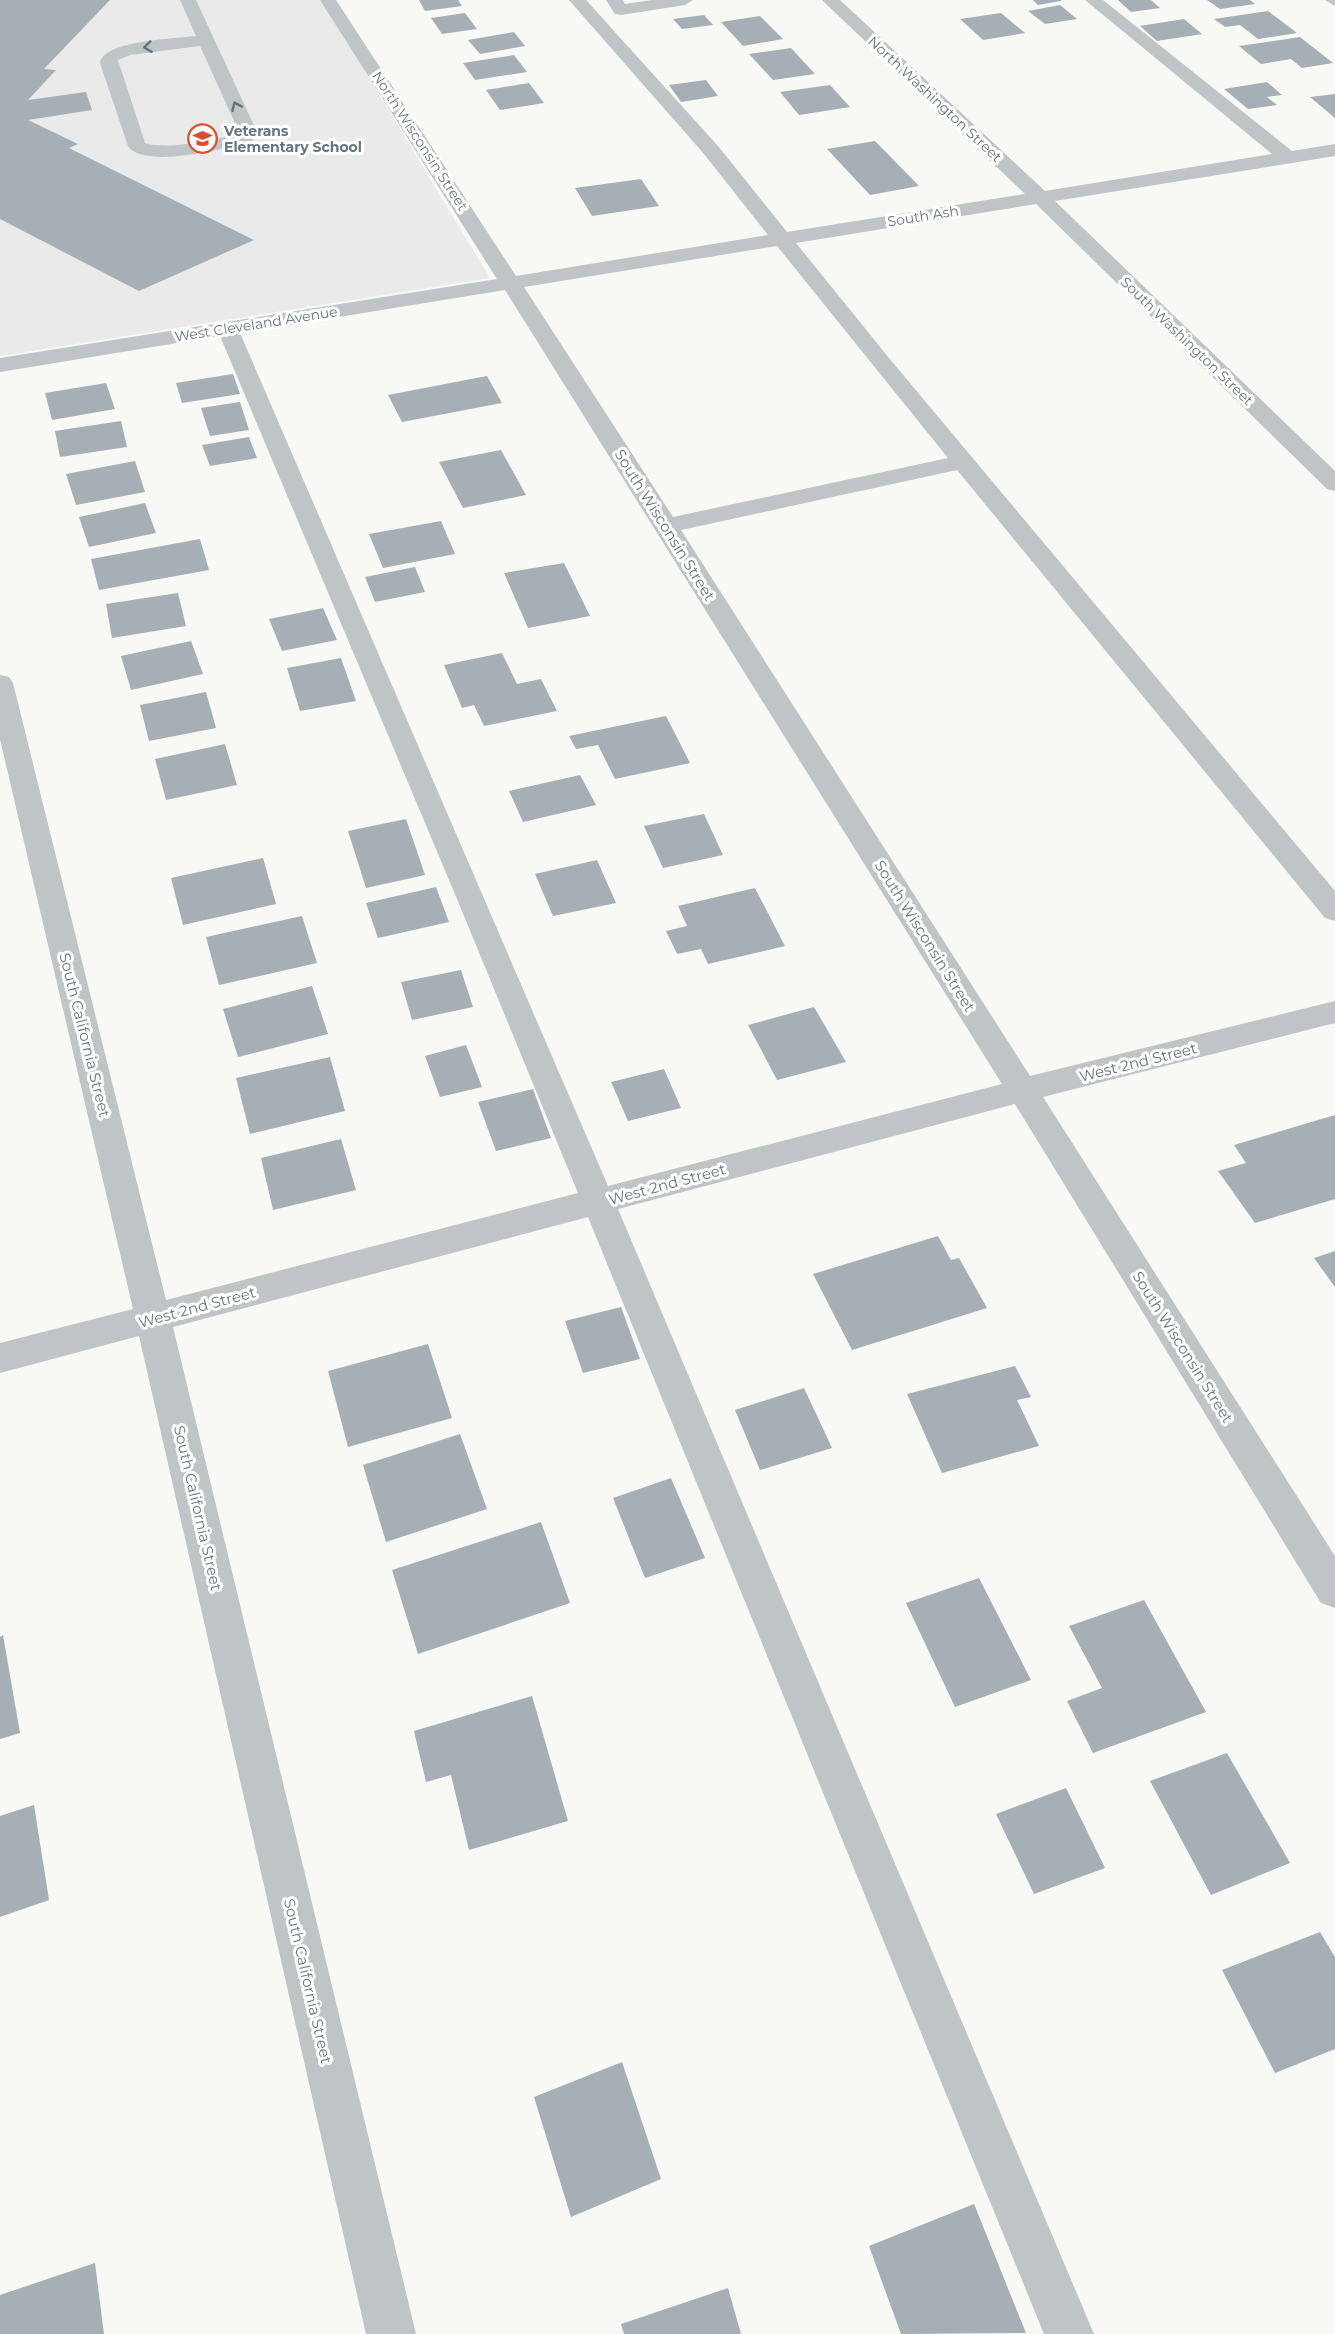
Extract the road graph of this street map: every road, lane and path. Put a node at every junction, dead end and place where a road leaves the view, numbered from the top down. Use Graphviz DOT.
graph roads {
  1 [pos="188,0"];
  2 [pos="328,0"];
  3 [pos="578,0"];
  4 [pos="614,0"];
  5 [pos="685,0"];
  6 [pos="830,0"];
  7 [pos="1093,0"];
  8 [pos="206,40"];
  9 [pos="1335,150"];
  10 [pos="1289,158"];
  11 [pos="1040,197"];
  12 [pos="780,239"];
  13 [pos="512,283"];
  14 [pos="228,328"];
  15 [pos="0,365"];
  16 [pos="963,462"];
  17 [pos="1335,484"];
  18 [pos="666,526"];
  19 [pos="0,683"];
  20 [pos="1335,911"];
  21 [pos="1335,1012"];
  22 [pos="1023,1090"];
  23 [pos="597,1202"];
  24 [pos="153,1319"];
  25 [pos="0,1358"];
  26 [pos="1335,1590"];
  27 [pos="391,2334"];
  28 [pos="1069,2334"];
  1 -- 8 [label="street"];
  2 -- 13 [label="street, North Wisconsin Street"];
  3 -- 12 [label="street"];
  4 -- 5 [label="street"];
  6 -- 11 [label="street, North Washington Street"];
  7 -- 10 [label="street"];
  8 -- 8 [label="street, one-way"];
  9 -- 10 [label="street, South Ash"];
  10 -- 11 [label="street, South Ash"];
  11 -- 12 [label="street, South Ash"];
  11 -- 17 [label="street, South Washington Street"];
  12 -- 13 [label="street, South Ash"];
  12 -- 16 [label="street"];
  13 -- 14 [label="street, West Cleveland Avenue"];
  13 -- 18 [label="street, South Wisconsin Street"];
  14 -- 15 [label="street, West Cleveland Avenue"];
  14 -- 23 [label="street"];
  16 -- 18 [label="street"];
  16 -- 20 [label="street"];
  18 -- 22 [label="street, South Wisconsin Street"];
  19 -- 24 [label="street, South California Street"];
  21 -- 22 [label="street, West 2nd Street"];
  22 -- 23 [label="street, West 2nd Street"];
  22 -- 26 [label="street, South Wisconsin Street"];
  23 -- 24 [label="street, West 2nd Street"];
  23 -- 28 [label="street"];
  24 -- 25 [label="street, West 2nd Street"];
  24 -- 27 [label="street, South California Street"];
}
